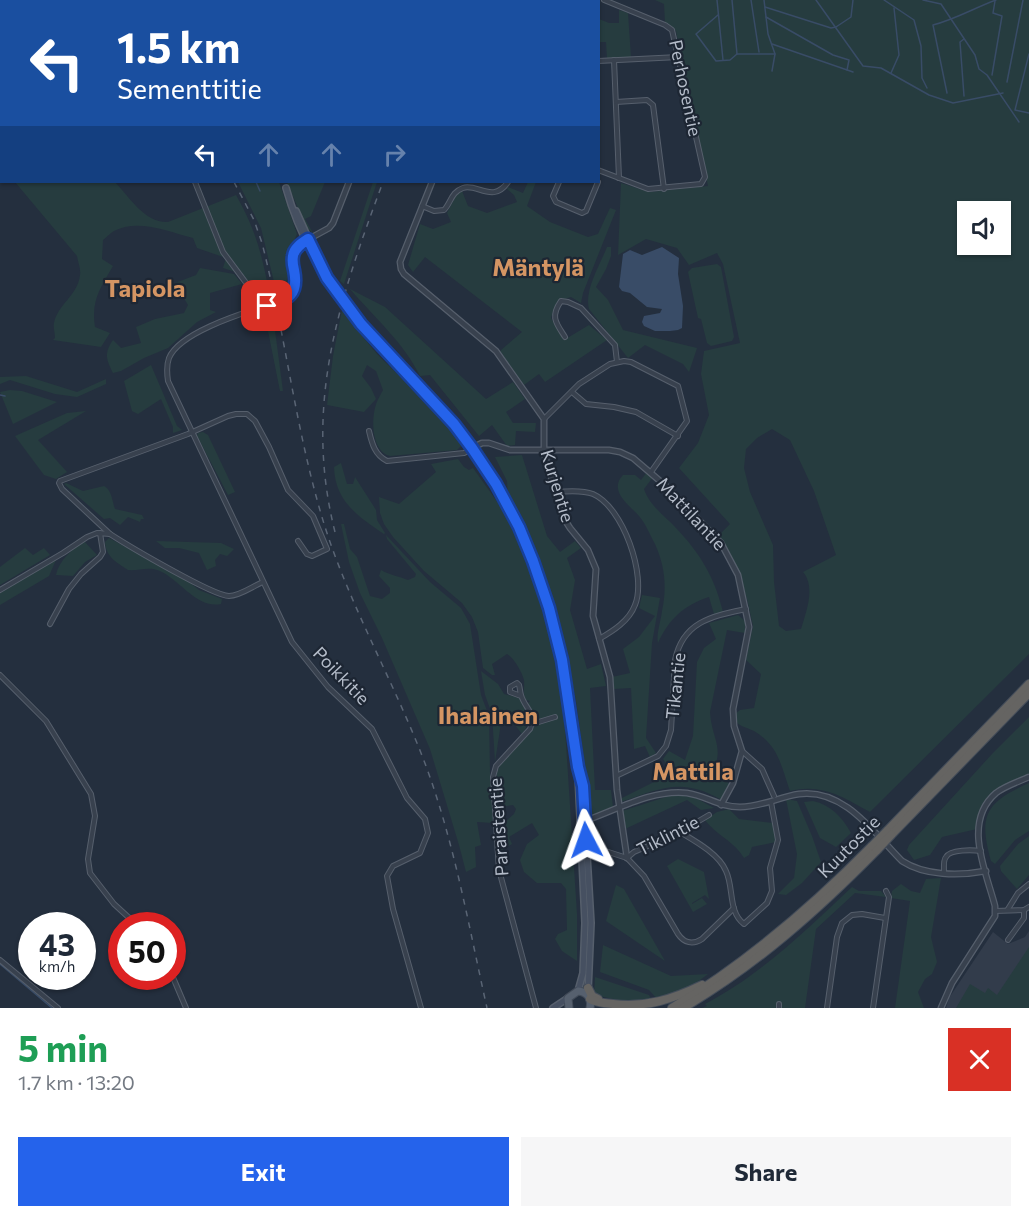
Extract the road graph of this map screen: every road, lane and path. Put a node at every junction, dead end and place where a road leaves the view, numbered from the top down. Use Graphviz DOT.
graph roads {
  1 [pos="604,0"];
  2 [pos="679,57"];
  3 [pos="614,60"];
  4 [pos="600,62"];
  5 [pos="616,102"];
  6 [pos="600,171"];
  7 [pos="619,178"];
  8 [pos="195,183"];
  9 [pos="349,183"];
  10 [pos="432,183"];
  11 [pos="507,183"];
  12 [pos="559,183"];
  13 [pos="597,183"];
  14 [pos="285,185"];
  15 [pos="664,189"];
  16 [pos="422,206"];
  17 [pos="307,240"];
  18 [pos="264,306"];
  19 [pos="565,338"];
  20 [pos="617,362"];
  21 [pos="572,392"];
  22 [pos="544,419"];
  23 [pos="369,431"];
  24 [pos="192,432"];
  25 [pos="678,436"];
  26 [pos="472,448"];
  27 [pos="543,450"];
  28 [pos="651,472"];
  29 [pos="556,492"];
  30 [pos="100,533"];
  31 [pos="110,534"];
  32 [pos="298,541"];
  33 [pos="263,582"];
  34 [pos="0,590"];
  35 [pos="746,609"];
  36 [pos="50,624"];
  37 [pos="598,639"];
  38 [pos="0,675"];
  39 [pos="1029,684"];
  40 [pos="1029,693"];
  41 [pos="521,696"];
  42 [pos="555,717"];
  43 [pos="532,724"];
  44 [pos="742,751"];
  45 [pos="616,776"];
  46 [pos="1029,777"];
  47 [pos="774,796"];
  48 [pos="771,802"];
  49 [pos="721,805"];
  50 [pos="620,809"];
  51 [pos="709,815"];
  52 [pos="582,822"];
  53 [pos="680,832"];
  54 [pos="889,833"];
  55 [pos="597,848"];
  56 [pos="981,851"];
  57 [pos="627,858"];
  58 [pos="986,872"];
  59 [pos="944,873"];
  60 [pos="1029,884"];
  61 [pos="886,891"];
  62 [pos="1029,907"];
  63 [pos="734,908"];
  64 [pos="1008,909"];
  65 [pos="995,910"];
  66 [pos="1024,910"];
  67 [pos="123,912"];
  68 [pos="885,918"];
  69 [pos="787,931"];
  70 [pos="1008,940"];
  71 [pos="0,960"];
  72 [pos="178,990"];
  73 [pos="578,991"];
  74 [pos="568,998"];
  75 [pos="589,998"];
  76 [pos="58,1008"];
  77 [pos="186,1008"];
  78 [pos="421,1008"];
  79 [pos="536,1008"];
  80 [pos="553,1008"];
  81 [pos="569,1008"];
  82 [pos="672,1008"];
  83 [pos="682,1008"];
  84 [pos="689,1008"];
  85 [pos="827,1008"];
  86 [pos="873,1008"];
  87 [pos="940,1008"];
  1 -- 2 [label="street, Perhosentie"];
  2 -- 3 [label="street"];
  2 -- 15 [label="street, Perhosentie"];
  3 -- 4 [label="street"];
  3 -- 5 [label="street"];
  5 -- 7 [label="street"];
  5 -- 15 [label="street"];
  6 -- 7 [label="street"];
  7 -- 15 [label="street"];
  8 -- 18 [label="street"];
  9 -- 17 [label="street"];
  10 -- 16 [label="street"];
  11 -- 16 [label="street"];
  12 -- 13 [label="street"];
  14 -- 17 [label="main road"];
  16 -- 22 [label="street"];
  17 -- 18 [label="street"];
  17 -- 26 [label="main road"];
  18 -- 24 [label="street, Poikkitie"];
  19 -- 20 [label="street"];
  20 -- 21 [label="street"];
  20 -- 25 [label="street"];
  21 -- 22 [label="street"];
  21 -- 25 [label="street"];
  22 -- 27 [label="street, Kurjentie"];
  23 -- 26 [label="street"];
  24 -- 31 [label="street"];
  24 -- 32 [label="street"];
  24 -- 33 [label="street, Poikkitie"];
  25 -- 28 [label="street"];
  26 -- 27 [label="street, Mattilantie"];
  26 -- 52 [label="main road"];
  27 -- 28 [label="street, Mattilantie"];
  27 -- 29 [label="street, Kurjentie"];
  28 -- 35 [label="street, Mattilantie"];
  29 -- 37 [label="street, Kurjentie"];
  29 -- 37 [label="street"];
  30 -- 31 [label="street"];
  30 -- 34 [label="street"];
  30 -- 36 [label="street"];
  31 -- 33 [label="street"];
  33 -- 78 [label="street, Poikkitie"];
  35 -- 44 [label="street, Mattilantie"];
  35 -- 45 [label="street, Tikantie"];
  37 -- 45 [label="street, Kurjentie"];
  38 -- 67 [label="street"];
  39 -- 54 [label="highway, Kuutostie"];
  40 -- 54 [label="highway, Kuutostie"];
  41 -- 43 [label="street"];
  42 -- 43 [label="street"];
  43 -- 79 [label="street, Paraistentie"];
  44 -- 47 [label="street"];
  44 -- 49 [label="street"];
  45 -- 50 [label="street, Kurjentie"];
  46 -- 56 [label="street"];
  48 -- 49 [label="street"];
  48 -- 59 [label="street"];
  48 -- 63 [label="street"];
  49 -- 50 [label="street"];
  50 -- 52 [label="street"];
  50 -- 57 [label="street, Kurjentie"];
  51 -- 53 [label="street, Tiklintie"];
  52 -- 73 [label="main road"];
  52 -- 75 [label="main road"];
  53 -- 57 [label="street, Tiklintie"];
  53 -- 63 [label="street"];
  54 -- 69 [label="highway, Kuutostie, bridge"];
  55 -- 57 [label="street"];
  56 -- 58 [label="street"];
  56 -- 59 [label="street"];
  57 -- 63 [label="street"];
  58 -- 59 [label="street"];
  58 -- 65 [label="street"];
  60 -- 64 [label="street"];
  61 -- 68 [label="street"];
  62 -- 66 [label="street"];
  64 -- 65 [label="street"];
  64 -- 66 [label="street"];
  65 -- 87 [label="street"];
  66 -- 70 [label="street"];
  68 -- 85 [label="street"];
  68 -- 86 [label="street"];
  69 -- 75 [label="highway"];
  69 -- 82 [label="highway, Kuutostie"];
  69 -- 83 [label="highway, Kuutostie"];
  69 -- 84 [label="highway"];
  71 -- 76 [label="street"];
  72 -- 77 [label="street"];
  73 -- 74 [label="main road"];
  73 -- 75 [label="main road"];
  74 -- 80 [label="main road"];
  74 -- 81 [label="main road"];
}
